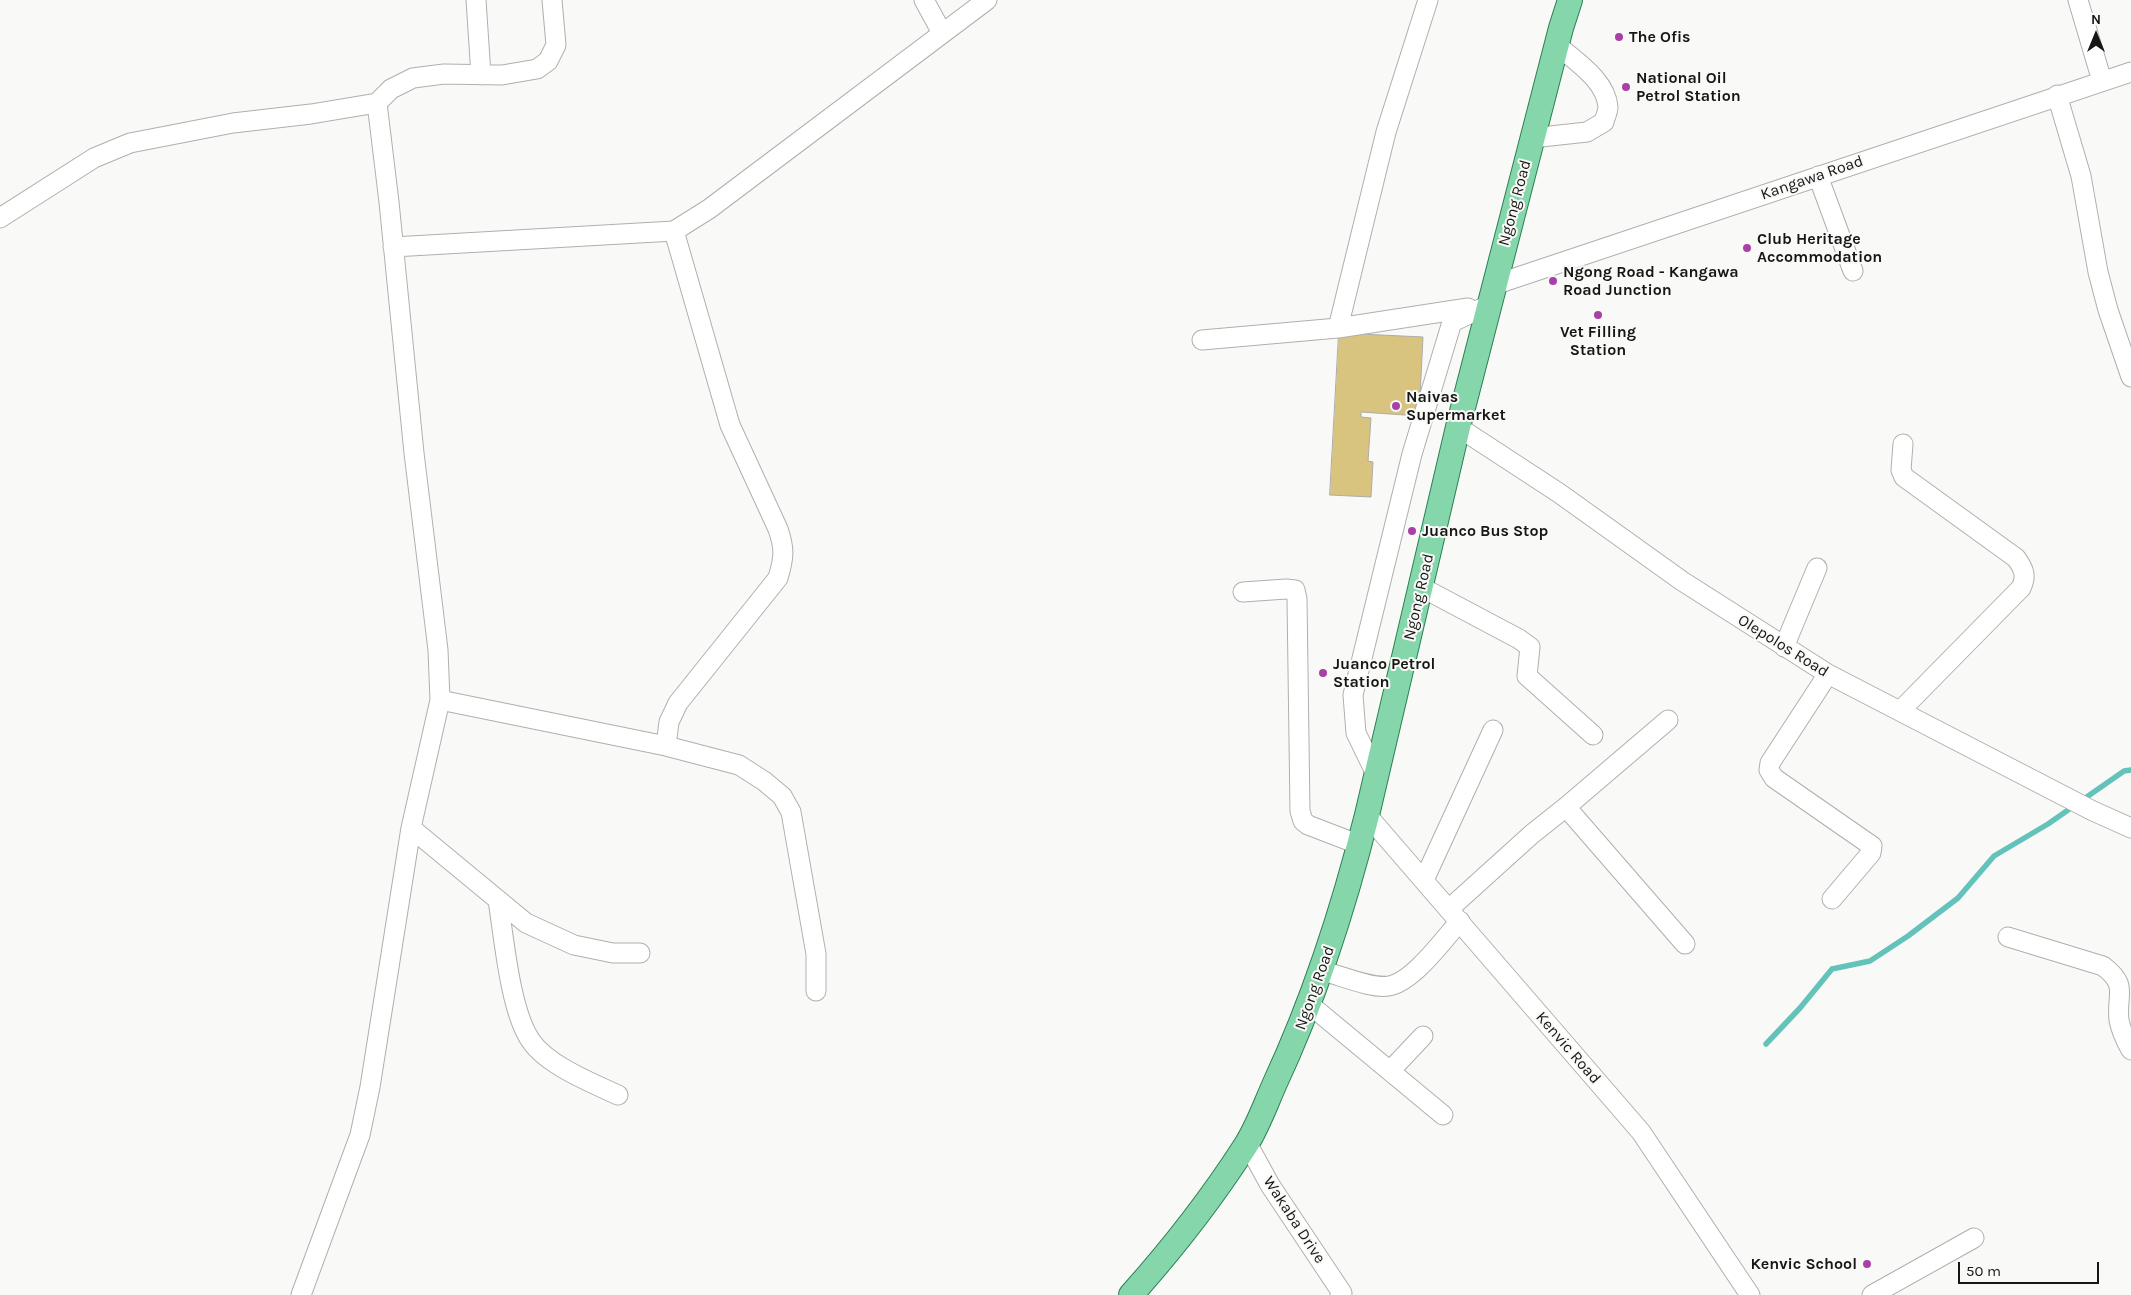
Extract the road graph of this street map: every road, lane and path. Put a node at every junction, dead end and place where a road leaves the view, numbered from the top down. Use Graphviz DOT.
graph roads {
  1 [pos="476,0"];
  2 [pos="552,0"];
  3 [pos="924,0"];
  4 [pos="987,0"];
  5 [pos="1428,0"];
  6 [pos="1570,0"];
  7 [pos="2078,0"];
  8 [pos="942,33"];
  9 [pos="1557,45"];
  10 [pos="2131,72"];
  11 [pos="481,75"];
  12 [pos="2102,81"];
  13 [pos="2057,96"];
  14 [pos="377,103"];
  15 [pos="1532,138"];
  16 [pos="1818,176"];
  17 [pos="0,218"];
  18 [pos="674,231"];
  19 [pos="393,247"];
  20 [pos="1853,271"];
  21 [pos="1492,295"];
  22 [pos="1338,328"];
  23 [pos="1202,340"];
  24 [pos="2131,377"];
  25 [pos="1458,427"];
  26 [pos="1903,444"];
  27 [pos="1817,568"];
  28 [pos="1421,587"];
  29 [pos="1243,592"];
  30 [pos="1784,647"];
  31 [pos="1828,674"];
  32 [pos="440,700"];
  33 [pos="1900,712"];
  34 [pos="1668,720"];
  35 [pos="1493,730"];
  36 [pos="1593,735"];
  37 [pos="666,746"];
  38 [pos="1377,776"];
  39 [pos="1566,807"];
  40 [pos="1368,815"];
  41 [pos="411,828"];
  42 [pos="2131,828"];
  43 [pos="1360,846"];
  44 [pos="1424,880"];
  45 [pos="1832,898"];
  46 [pos="498,900"];
  47 [pos="1454,915"];
  48 [pos="2008,937"];
  49 [pos="1685,944"];
  50 [pos="640,953"];
  51 [pos="1322,971"];
  52 [pos="816,991"];
  53 [pos="1309,1004"];
  54 [pos="1423,1036"];
  55 [pos="2131,1050"];
  56 [pos="1390,1071"];
  57 [pos="618,1095"];
  58 [pos="1443,1115"];
  59 [pos="1247,1143"];
  60 [pos="1974,1238"];
  61 [pos="1342,1294"];
  62 [pos="301,1295"];
  63 [pos="1131,1295"];
  64 [pos="1750,1295"];
  65 [pos="1872,1295"];
  1 -- 11 [label="street"];
  2 -- 11 [label="street"];
  3 -- 8 [label="street"];
  4 -- 8 [label="street"];
  5 -- 22 [label="street"];
  6 -- 9 [label="main road, Ngong Road"];
  7 -- 12 [label="street"];
  8 -- 18 [label="street"];
  9 -- 15 [label="main road, Ngong Road"];
  9 -- 15 [label="street"];
  10 -- 12 [label="street, Kangawa Road"];
  11 -- 14 [label="street"];
  12 -- 13 [label="street, Kangawa Road"];
  13 -- 16 [label="street, Kangawa Road"];
  13 -- 24 [label="street"];
  14 -- 17 [label="street"];
  14 -- 19 [label="street"];
  15 -- 21 [label="main road, Ngong Road"];
  16 -- 20 [label="street"];
  16 -- 21 [label="street, Kangawa Road"];
  18 -- 19 [label="street"];
  18 -- 37 [label="street"];
  19 -- 32 [label="street"];
  21 -- 22 [label="street"];
  21 -- 25 [label="main road, Ngong Road"];
  21 -- 38 [label="street"];
  22 -- 23 [label="street"];
  25 -- 28 [label="main road, Ngong Road"];
  25 -- 30 [label="street, Olepolos Road"];
  26 -- 33 [label="street"];
  27 -- 30 [label="street"];
  28 -- 36 [label="street"];
  28 -- 38 [label="main road, Ngong Road"];
  29 -- 43 [label="street"];
  30 -- 31 [label="street, Olepolos Road"];
  31 -- 33 [label="street, Olepolos Road"];
  31 -- 45 [label="street"];
  32 -- 37 [label="street"];
  32 -- 41 [label="street"];
  33 -- 42 [label="street, Olepolos Road"];
  34 -- 39 [label="street"];
  35 -- 44 [label="street"];
  37 -- 52 [label="street"];
  38 -- 40 [label="main road, Ngong Road"];
  39 -- 47 [label="street"];
  39 -- 49 [label="street"];
  40 -- 43 [label="main road, Ngong Road"];
  40 -- 44 [label="street, Kenvic Road"];
  41 -- 46 [label="street"];
  41 -- 62 [label="street"];
  43 -- 51 [label="main road, Ngong Road"];
  44 -- 47 [label="street, Kenvic Road"];
  46 -- 50 [label="street"];
  46 -- 57 [label="street"];
  47 -- 51 [label="street"];
  47 -- 64 [label="street, Kenvic Road"];
  48 -- 55 [label="street"];
  51 -- 53 [label="main road, Ngong Road"];
  53 -- 56 [label="street"];
  53 -- 59 [label="main road, Ngong Road"];
  54 -- 56 [label="street"];
  56 -- 58 [label="street"];
  59 -- 61 [label="street, Wakaba Drive"];
  59 -- 63 [label="main road, Ngong Road"];
  60 -- 65 [label="street"];
}
